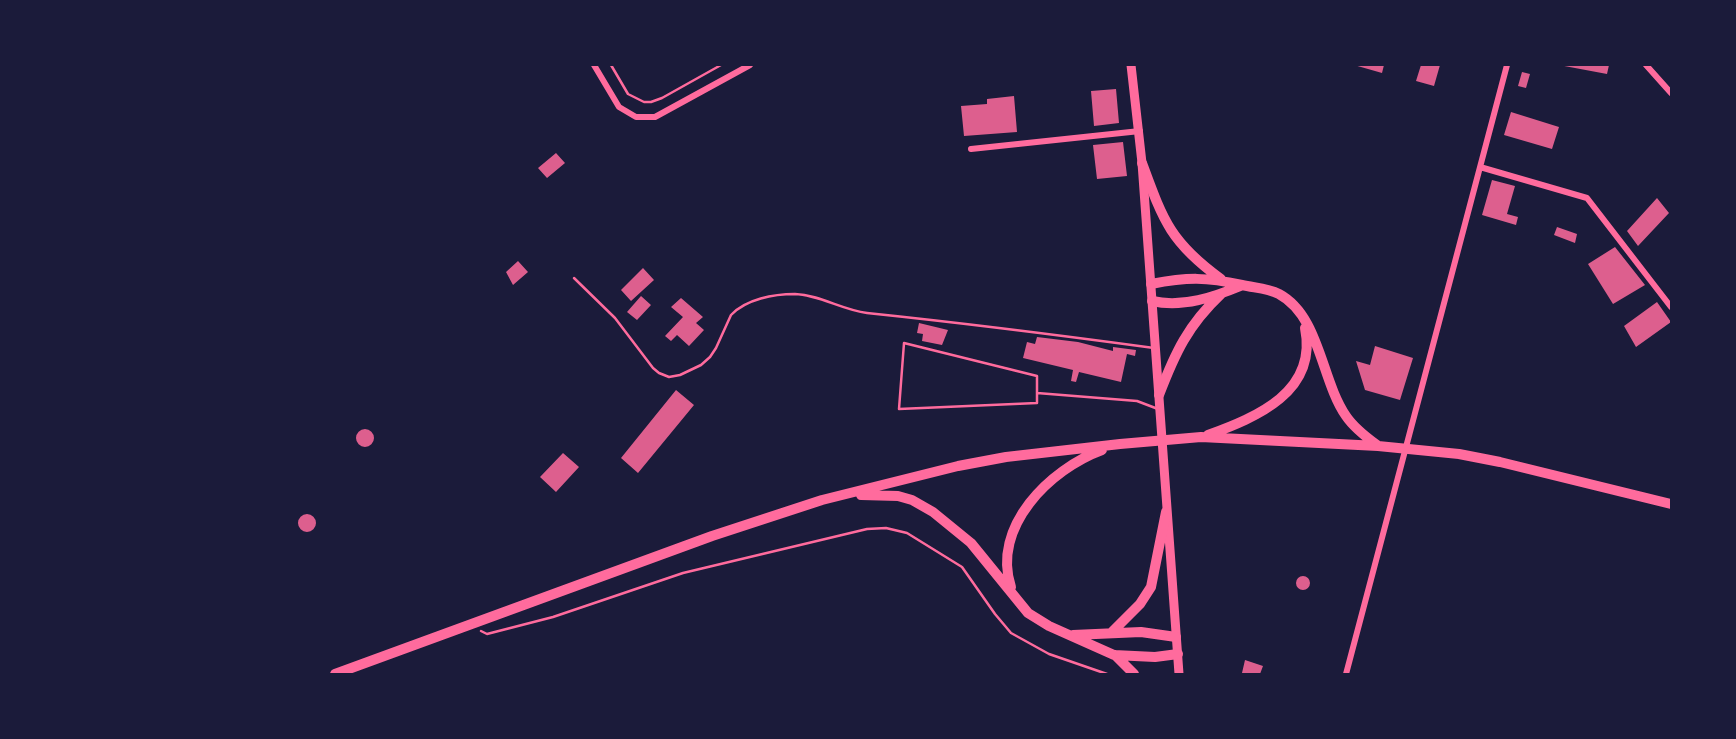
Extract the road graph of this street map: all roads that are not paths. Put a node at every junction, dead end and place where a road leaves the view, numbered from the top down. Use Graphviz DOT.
graph roads {
  1 [pos="594,65"];
  2 [pos="750,65"];
  3 [pos="1130,65"];
  4 [pos="1507,65"];
  5 [pos="1646,65"];
  6 [pos="1671,93"];
  7 [pos="1140,131"];
  8 [pos="971,149"];
  9 [pos="1142,163"];
  10 [pos="1480,167"];
  11 [pos="575,278"];
  12 [pos="1221,279"];
  13 [pos="1151,284"];
  14 [pos="1244,285"];
  15 [pos="1221,294"];
  16 [pos="1152,301"];
  17 [pos="1671,307"];
  18 [pos="1303,319"];
  19 [pos="1156,349"];
  20 [pos="1037,393"];
  21 [pos="1159,395"];
  22 [pos="1160,409"];
  23 [pos="1201,437"];
  24 [pos="1120,444"];
  25 [pos="1378,446"];
  26 [pos="822,500"];
  27 [pos="1671,504"];
  28 [pos="1167,512"];
  29 [pos="1015,598"];
  30 [pos="1111,634"];
  31 [pos="1069,635"];
  32 [pos="1176,636"];
  33 [pos="1178,654"];
  34 [pos="1114,655"];
  35 [pos="335,674"];
  36 [pos="1134,674"];
  37 [pos="1179,674"];
  38 [pos="1346,674"];
  1 -- 2 [label="street"];
  3 -- 7 [label="main road"];
  4 -- 10 [label="street"];
  5 -- 6 [label="street"];
  7 -- 8 [label="street"];
  7 -- 9 [label="main road"];
  9 -- 12 [label="main road"];
  9 -- 13 [label="main road"];
  10 -- 17 [label="street"];
  10 -- 38 [label="street"];
  11 -- 19 [label="lane"];
  12 -- 13 [label="main road"];
  12 -- 14 [label="main road"];
  13 -- 16 [label="main road"];
  14 -- 15 [label="main road"];
  14 -- 18 [label="main road"];
  15 -- 16 [label="main road"];
  15 -- 21 [label="main road"];
  16 -- 19 [label="main road"];
  18 -- 23 [label="main road"];
  18 -- 25 [label="main road"];
  19 -- 21 [label="main road"];
  20 -- 20 [label="lane"];
  20 -- 22 [label="lane"];
  21 -- 22 [label="main road"];
  22 -- 28 [label="main road"];
  23 -- 24 [label="main road"];
  23 -- 25 [label="main road"];
  24 -- 26 [label="main road"];
  24 -- 29 [label="main road"];
  25 -- 27 [label="main road"];
  26 -- 29 [label="main road"];
  26 -- 35 [label="main road"];
  28 -- 30 [label="main road"];
  28 -- 32 [label="main road"];
  29 -- 31 [label="main road"];
  30 -- 31 [label="main road"];
  30 -- 32 [label="main road"];
  31 -- 34 [label="main road"];
  32 -- 33 [label="main road"];
  33 -- 34 [label="main road"];
  33 -- 37 [label="main road"];
  34 -- 36 [label="main road"];
}
